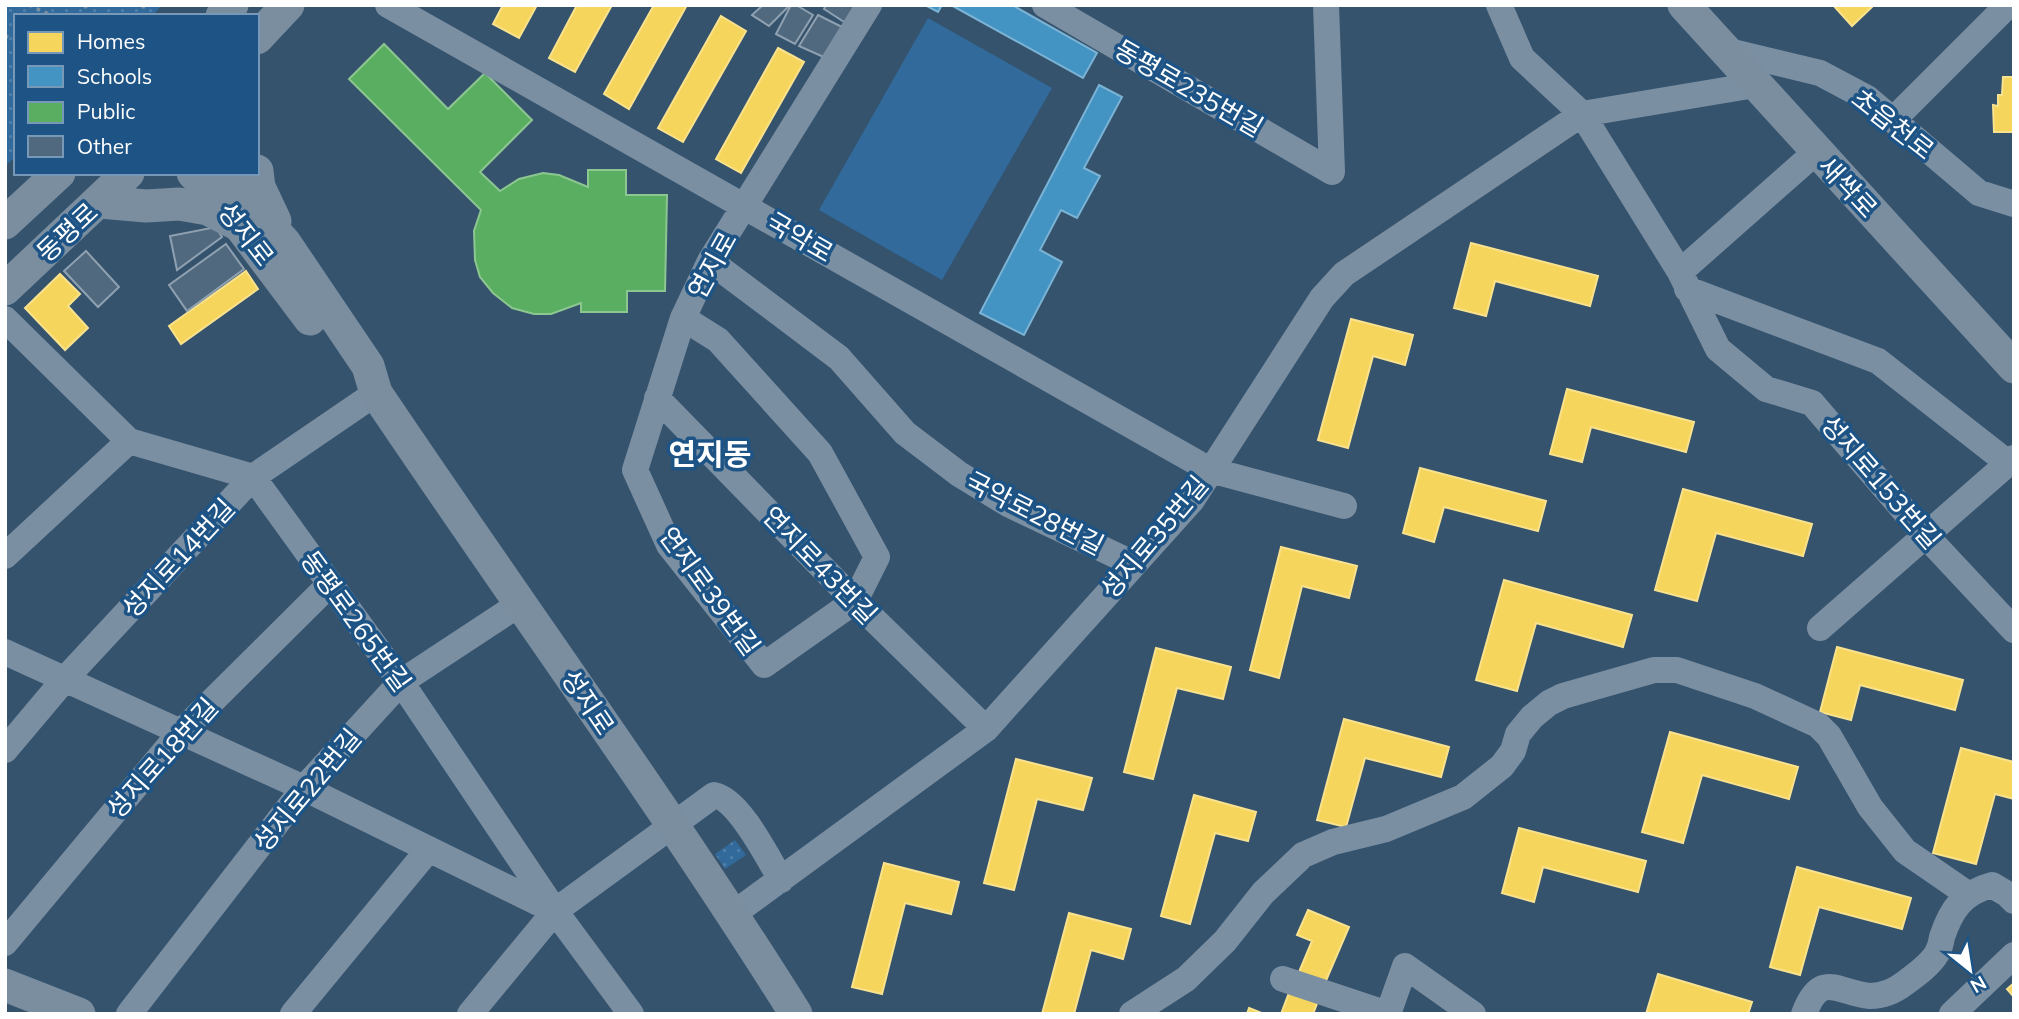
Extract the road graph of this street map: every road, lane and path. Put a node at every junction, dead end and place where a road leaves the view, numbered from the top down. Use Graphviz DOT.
graph roads {
  1 [pos="29,5"];
  2 [pos="288,5"];
  3 [pos="388,5"];
  4 [pos="869,5"];
  5 [pos="1045,5"];
  6 [pos="1326,5"];
  7 [pos="1499,5"];
  8 [pos="1684,5"];
  9 [pos="2008,5"];
  10 [pos="49,14"];
  11 [pos="259,39"];
  12 [pos="1724,50"];
  13 [pos="1755,85"];
  14 [pos="1582,114"];
  15 [pos="1893,120"];
  16 [pos="1816,152"];
  17 [pos="57,175"];
  18 [pos="126,175"];
  19 [pos="196,175"];
  20 [pos="223,175"];
  21 [pos="258,175"];
  22 [pos="100,202"];
  23 [pos="2014,204"];
  24 [pos="746,206"];
  25 [pos="5,223"];
  26 [pos="240,226"];
  27 [pos="285,243"];
  28 [pos="710,261"];
  29 [pos="1684,280"];
  30 [pos="5,289"];
  31 [pos="684,318"];
  32 [pos="5,319"];
  33 [pos="2014,367"];
  34 [pos="376,393"];
  35 [pos="657,398"];
  36 [pos="130,441"];
  37 [pos="2011,460"];
  38 [pos="635,470"];
  39 [pos="1210,470"];
  40 [pos="253,477"];
  41 [pos="1344,506"];
  42 [pos="1926,536"];
  43 [pos="5,556"];
  44 [pos="1134,564"];
  45 [pos="330,584"];
  46 [pos="855,601"];
  47 [pos="521,603"];
  48 [pos="1820,628"];
  49 [pos="2014,630"];
  50 [pos="5,652"];
  51 [pos="64,680"];
  52 [pos="401,682"];
  53 [pos="986,729"];
  54 [pos="180,733"];
  55 [pos="5,750"];
  56 [pos="304,788"];
  57 [pos="672,826"];
  58 [pos="429,849"];
  59 [pos="781,880"];
  60 [pos="1969,895"];
  61 [pos="2014,901"];
  62 [pos="555,911"];
  63 [pos="733,914"];
  64 [pos="5,943"];
  65 [pos="2014,955"];
  66 [pos="1283,979"];
  67 [pos="5,985"];
  68 [pos="79,1014"];
  69 [pos="129,1014"];
  70 [pos="293,1014"];
  71 [pos="470,1014"];
  72 [pos="631,1014"];
  73 [pos="796,1014"];
  74 [pos="1132,1014"];
  75 [pos="1388,1014"];
  76 [pos="1473,1014"];
  77 [pos="1804,1014"];
  78 [pos="1952,1014"];
  1 -- 10 [label="path"];
  2 -- 11 [label="main road"];
  3 -- 24 [label="street, 국악로"];
  4 -- 24 [label="street, 연지로"];
  5 -- 6 [label="street, 동평로235번길"];
  7 -- 14 [label="street, 성지로153번길"];
  8 -- 12 [label="main road, 새싹로"];
  9 -- 15 [label="street"];
  12 -- 13 [label="main road, 새싹로"];
  12 -- 15 [label="street, 초읍천로"];
  13 -- 14 [label="street"];
  13 -- 16 [label="main road, 새싹로"];
  14 -- 29 [label="street, 성지로153번길"];
  14 -- 39 [label="street, 성지로35번길"];
  15 -- 23 [label="street, 초읍천로"];
  16 -- 29 [label="street"];
  16 -- 33 [label="main road, 새싹로"];
  17 -- 25 [label="main road, 동평로"];
  18 -- 22 [label="main road, 동평로"];
  19 -- 26 [label="main road, 성지로"];
  20 -- 27 [label="main road, 성지로"];
  21 -- 27 [label="main road, 성지로"];
  22 -- 26 [label="main road"];
  22 -- 30 [label="main road, 동평로"];
  24 -- 28 [label="street, 연지로"];
  24 -- 39 [label="street, 국악로"];
  26 -- 34 [label="main road, 성지로"];
  27 -- 34 [label="main road, 성지로"];
  28 -- 31 [label="street, 연지로"];
  28 -- 44 [label="street, 국악로28번길"];
  29 -- 37 [label="street"];
  29 -- 42 [label="street, 성지로153번길"];
  31 -- 35 [label="street, 연지로"];
  31 -- 46 [label="street, 연지로39번길"];
  32 -- 36 [label="street"];
  34 -- 40 [label="street, 성지로14번길"];
  34 -- 47 [label="main road, 성지로"];
  35 -- 38 [label="street, 연지로"];
  35 -- 46 [label="street, 연지로43번길"];
  36 -- 40 [label="street"];
  36 -- 43 [label="street"];
  37 -- 42 [label="street"];
  38 -- 46 [label="street, 연지로39번길"];
  39 -- 41 [label="street, 국악로"];
  39 -- 44 [label="street, 성지로35번길"];
  40 -- 45 [label="street, 동평로265번길"];
  40 -- 51 [label="street, 성지로14번길"];
  42 -- 48 [label="street"];
  42 -- 49 [label="street, 성지로153번길"];
  44 -- 53 [label="street, 성지로35번길"];
  45 -- 52 [label="street, 동평로265번길"];
  45 -- 54 [label="street, 성지로18번길"];
  46 -- 53 [label="street, 연지로43번길"];
  47 -- 52 [label="street, 성지로22번길"];
  47 -- 57 [label="main road, 성지로"];
  50 -- 51 [label="street"];
  51 -- 54 [label="street"];
  51 -- 55 [label="street, 성지로14번길"];
  52 -- 56 [label="street, 성지로22번길"];
  52 -- 62 [label="street, 동평로265번길"];
  53 -- 59 [label="street, 성지로35번길"];
  54 -- 56 [label="street"];
  54 -- 64 [label="street, 성지로18번길"];
  56 -- 58 [label="street"];
  56 -- 69 [label="street, 성지로22번길"];
  57 -- 59 [label="street"];
  57 -- 62 [label="street"];
  57 -- 63 [label="main road, 성지로"];
  58 -- 62 [label="street"];
  58 -- 70 [label="street"];
  59 -- 63 [label="street, 성지로35번길"];
  60 -- 61 [label="street"];
  60 -- 74 [label="street"];
  60 -- 77 [label="street"];
  62 -- 71 [label="street"];
  62 -- 72 [label="street, 동평로265번길"];
  63 -- 73 [label="main road, 성지로"];
  65 -- 78 [label="street"];
  66 -- 75 [label="street"];
  67 -- 68 [label="main road"];
  75 -- 76 [label="street"];
}
